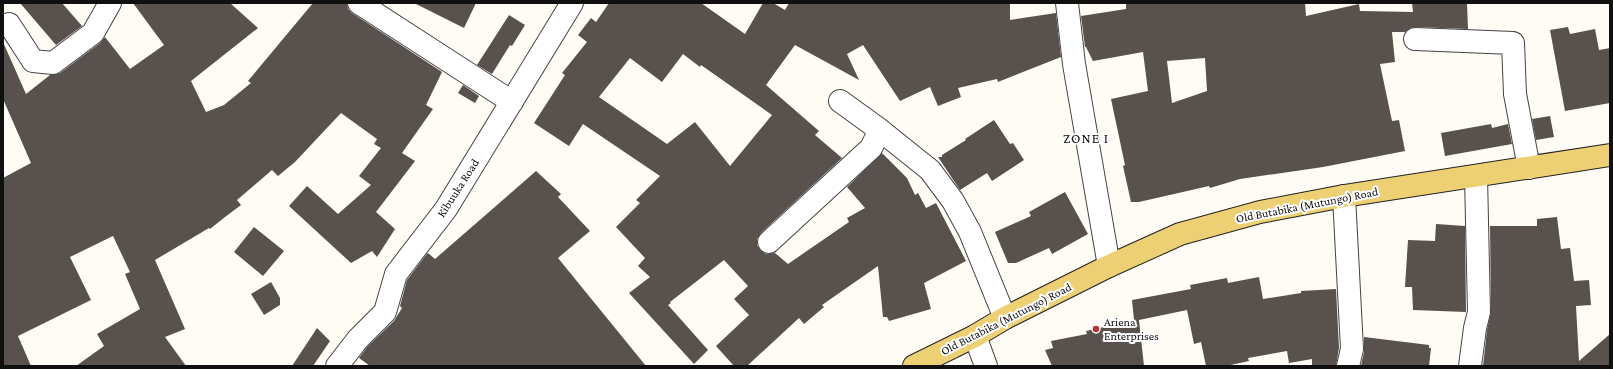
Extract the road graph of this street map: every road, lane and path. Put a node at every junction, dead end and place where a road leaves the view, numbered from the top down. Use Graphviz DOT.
graph roads {
  1 [pos="110,3"];
  2 [pos="359,3"];
  3 [pos="572,3"];
  4 [pos="1067,3"];
  5 [pos="9,24"];
  6 [pos="1415,39"];
  7 [pos="840,101"];
  8 [pos="512,102"];
  9 [pos="880,130"];
  10 [pos="1610,155"];
  11 [pos="1529,168"];
  12 [pos="1476,176"];
  13 [pos="1344,196"];
  14 [pos="769,242"];
  15 [pos="1109,266"];
  16 [pos="1005,318"];
  17 [pos="975,336"];
  18 [pos="337,366"];
  19 [pos="914,366"];
  20 [pos="986,366"];
  21 [pos="1348,366"];
  22 [pos="1470,366"];
  1 -- 5 [label="street"];
  2 -- 8 [label="street"];
  3 -- 8 [label="street, Kibuuka Road"];
  4 -- 15 [label="street"];
  6 -- 11 [label="street"];
  7 -- 9 [label="street"];
  8 -- 18 [label="street, Kibuuka Road"];
  9 -- 14 [label="street"];
  9 -- 16 [label="street"];
  10 -- 11 [label="main road, Old Butabika (Mutungo) Road"];
  11 -- 12 [label="main road, Old Butabika (Mutungo) Road"];
  12 -- 13 [label="main road, Old Butabika (Mutungo) Road"];
  12 -- 22 [label="street"];
  13 -- 15 [label="main road, Old Butabika (Mutungo) Road"];
  13 -- 21 [label="street"];
  15 -- 16 [label="main road, Old Butabika (Mutungo) Road"];
  16 -- 17 [label="main road, Old Butabika (Mutungo) Road"];
  17 -- 19 [label="main road, Old Butabika (Mutungo) Road"];
  17 -- 20 [label="street"];
}
